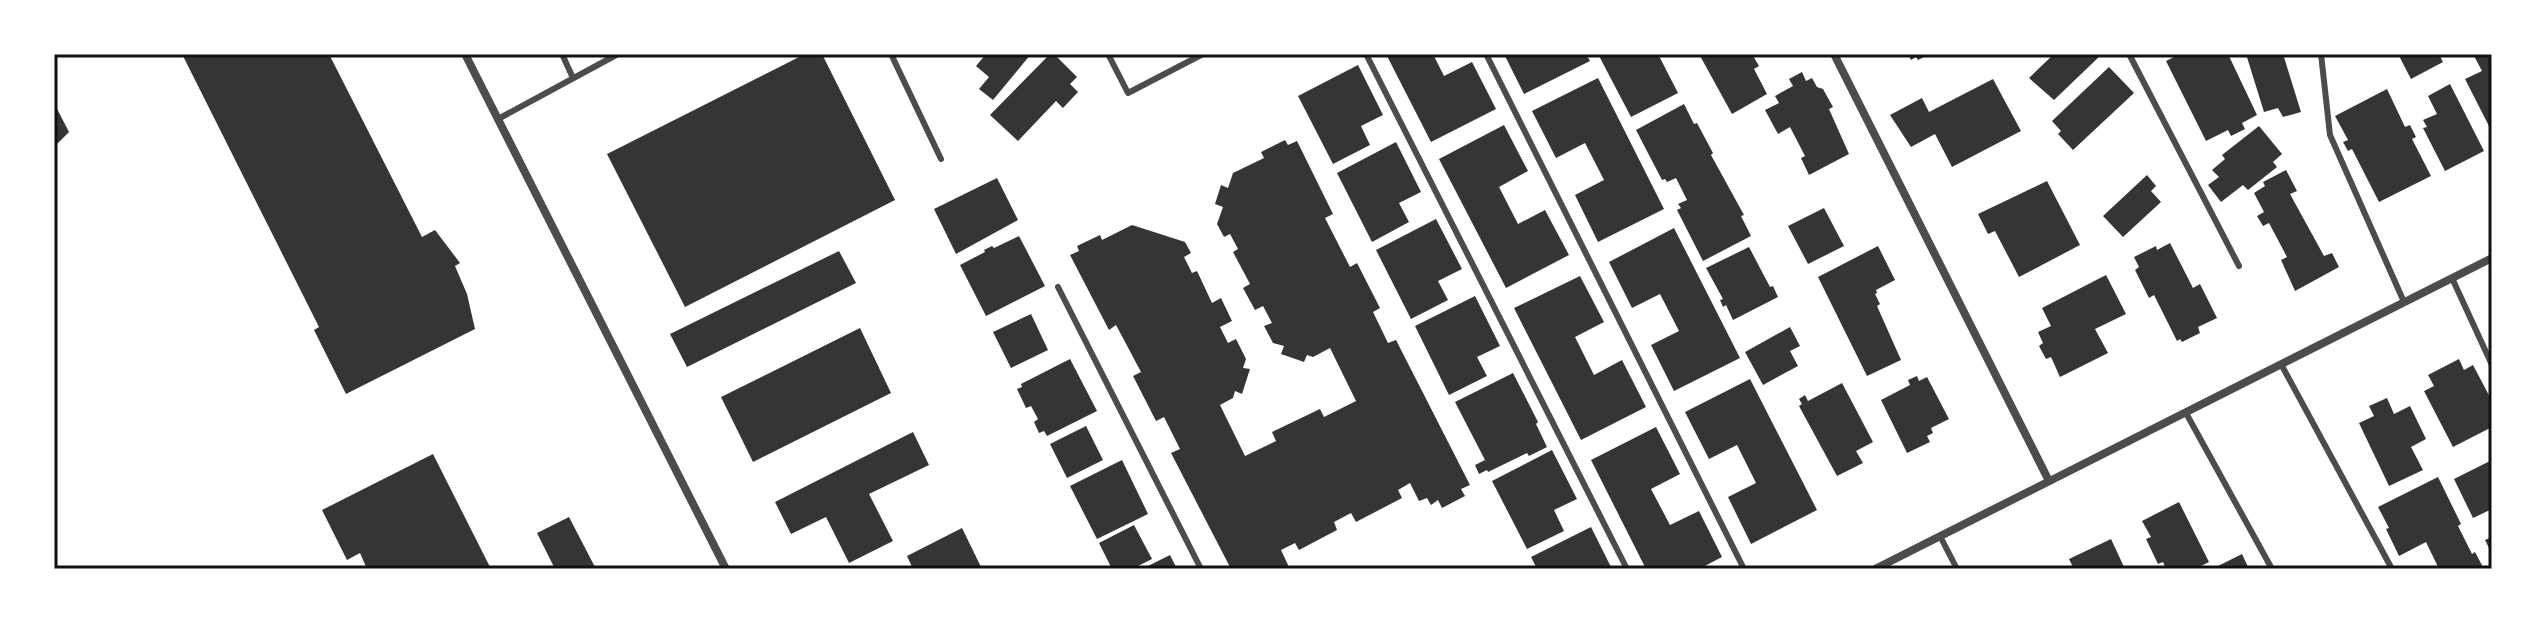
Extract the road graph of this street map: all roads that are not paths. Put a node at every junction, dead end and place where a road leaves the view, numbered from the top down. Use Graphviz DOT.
graph roads {
  1 [pos="465,54"];
  2 [pos="562,54"];
  3 [pos="618,54"];
  4 [pos="891,54"];
  5 [pos="1108,54"];
  6 [pos="1203,54"];
  7 [pos="1366,54"];
  8 [pos="1486,54"];
  9 [pos="1834,54"];
  10 [pos="2129,54"];
  11 [pos="2321,54"];
  12 [pos="573,78"];
  13 [pos="498,119"];
  14 [pos="941,159"];
  15 [pos="2492,258"];
  16 [pos="2239,266"];
  17 [pos="2452,278"];
  18 [pos="1058,287"];
  19 [pos="2404,302"];
  20 [pos="2281,364"];
  21 [pos="2492,365"];
  22 [pos="2186,413"];
  23 [pos="2049,481"];
  24 [pos="1940,536"];
  25 [pos="726,569"];
  26 [pos="1201,569"];
  27 [pos="1627,569"];
  28 [pos="1744,569"];
  29 [pos="1875,569"];
  30 [pos="1957,569"];
  31 [pos="2272,569"];
  32 [pos="2392,569"];
  1 -- 13 [label="street"];
  2 -- 12 [label="lane"];
  3 -- 12 [label="lane"];
  4 -- 14 [label="lane"];
  5 -- 6 [label="lane"];
  7 -- 27 [label="lane"];
  8 -- 28 [label="lane"];
  9 -- 23 [label="street"];
  10 -- 16 [label="lane"];
  11 -- 19 [label="lane"];
  12 -- 13 [label="lane"];
  13 -- 25 [label="street"];
  15 -- 17 [label="street"];
  17 -- 19 [label="street"];
  17 -- 21 [label="lane"];
  18 -- 26 [label="lane"];
  19 -- 20 [label="street"];
  20 -- 22 [label="street"];
  20 -- 32 [label="lane"];
  22 -- 23 [label="street"];
  22 -- 31 [label="lane"];
  23 -- 24 [label="street"];
  24 -- 29 [label="street"];
  24 -- 30 [label="lane"];
}
